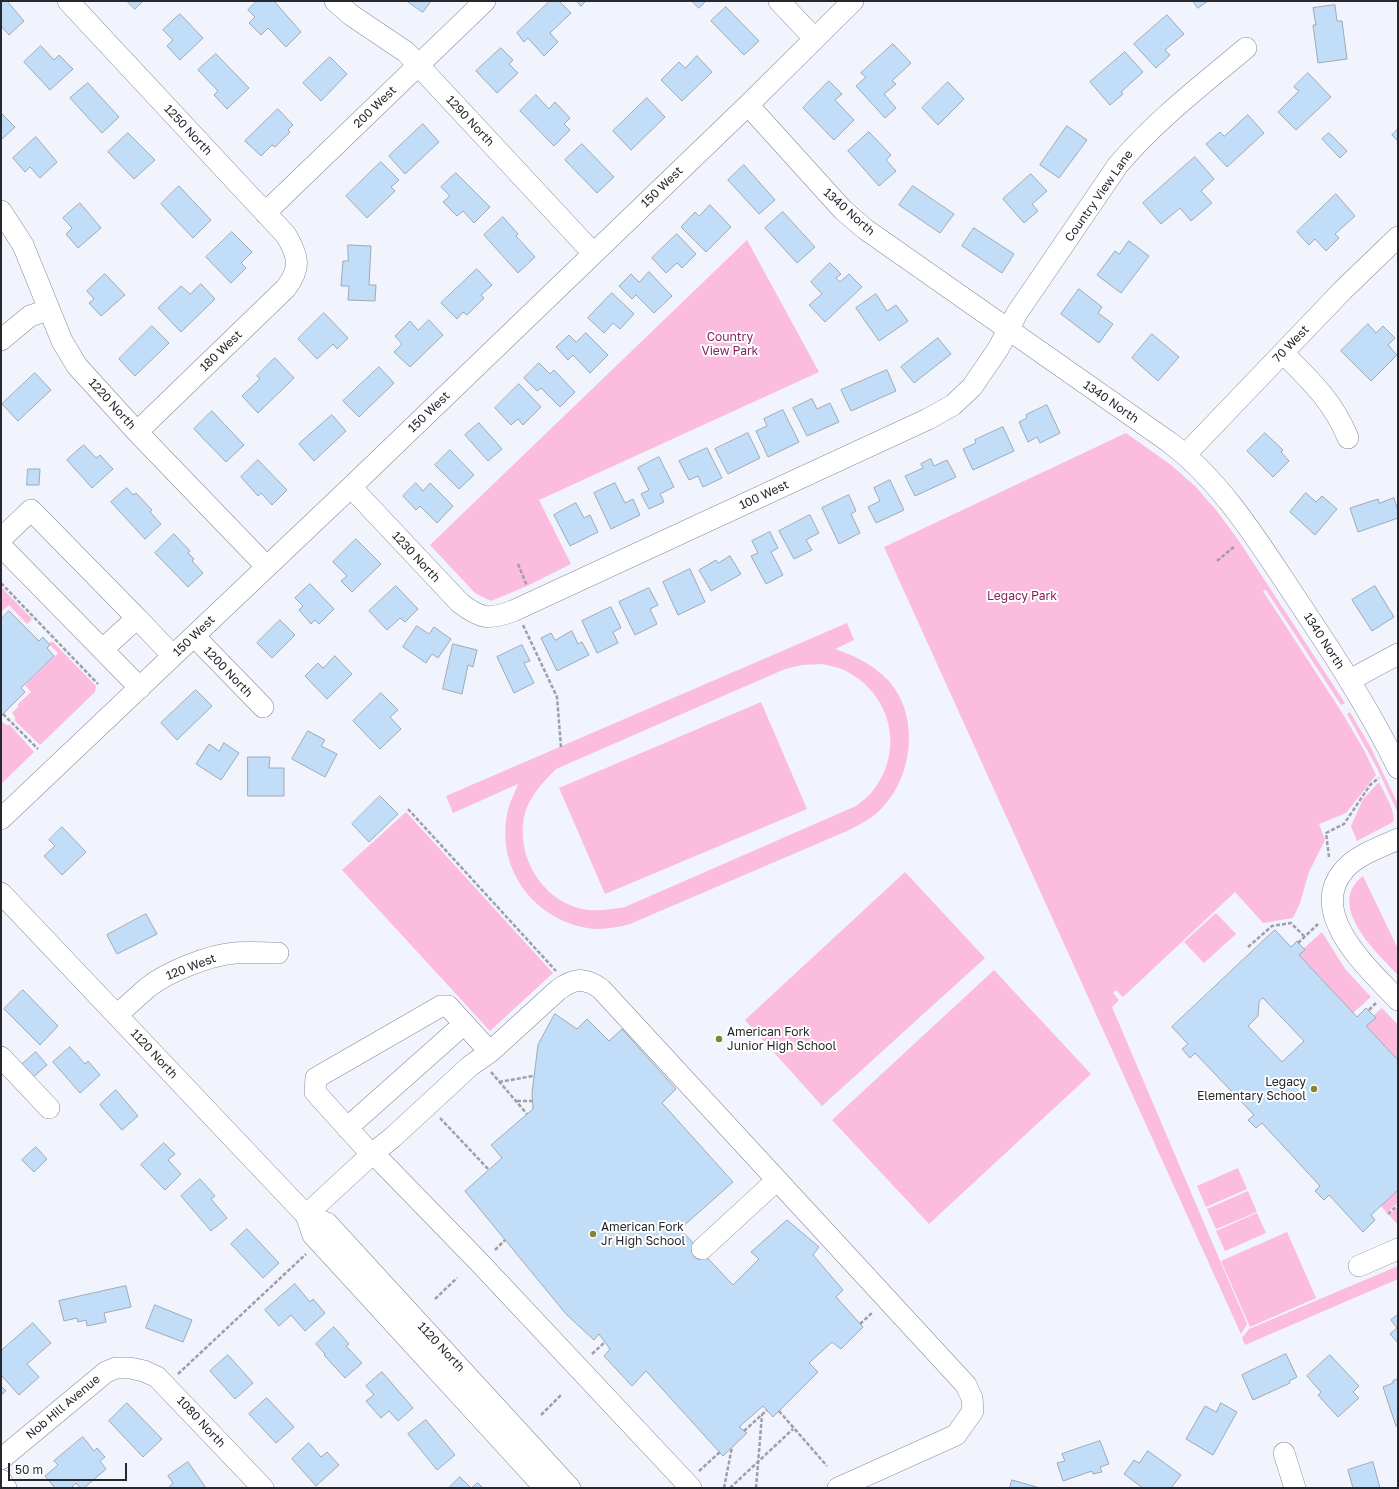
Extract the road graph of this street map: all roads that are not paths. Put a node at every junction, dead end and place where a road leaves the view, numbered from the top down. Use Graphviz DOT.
graph roads {
  1 [pos="68,1"];
  2 [pos="335,1"];
  3 [pos="485,1"];
  4 [pos="779,1"];
  5 [pos="853,1"];
  6 [pos="814,38"];
  7 [pos="1246,48"];
  8 [pos="418,66"];
  9 [pos="748,105"];
  10 [pos="1,211"];
  11 [pos="265,213"];
  12 [pos="1398,237"];
  13 [pos="593,253"];
  14 [pos="297,265"];
  15 [pos="48,310"];
  16 [pos="1008,330"];
  17 [pos="1,340"];
  18 [pos="1283,353"];
  19 [pos="137,432"];
  20 [pos="1348,438"];
  21 [pos="1186,454"];
  22 [pos="351,487"];
  23 [pos="1,538"];
  24 [pos="1,546"];
  25 [pos="267,567"];
  26 [pos="138,618"];
  27 [pos="488,618"];
  28 [pos="194,636"];
  29 [pos="103,649"];
  30 [pos="1398,654"];
  31 [pos="173,656"];
  32 [pos="1350,680"];
  33 [pos="140,688"];
  34 [pos="263,707"];
  35 [pos="1398,768"];
  36 [pos="1,819"];
  37 [pos="1398,839"];
  38 [pos="1,893"];
  39 [pos="278,953"];
  40 [pos="1388,1001"];
  41 [pos="117,1015"];
  42 [pos="464,1024"];
  43 [pos="1,1057"];
  44 [pos="489,1060"];
  45 [pos="49,1108"];
  46 [pos="347,1128"];
  47 [pos="372,1154"];
  48 [pos="777,1180"];
  49 [pos="306,1215"];
  50 [pos="702,1249"];
  51 [pos="1398,1249"];
  52 [pos="1359,1266"];
  53 [pos="130,1368"];
  54 [pos="1284,1453"];
  55 [pos="1,1459"];
  56 [pos="1,1480"];
  57 [pos="695,1480"];
  58 [pos="6,1488"];
  59 [pos="263,1488"];
  60 [pos="545,1488"];
  61 [pos="570,1488"];
  62 [pos="838,1488"];
  63 [pos="1295,1488"];
  1 -- 11 [label="street, 1250 North"];
  2 -- 8 [label="street, 1290 North"];
  3 -- 8 [label="street, 200 West"];
  4 -- 6 [label="street"];
  5 -- 6 [label="street, 150 West"];
  6 -- 9 [label="street, 150 West"];
  7 -- 16 [label="street, Country View Lane"];
  8 -- 11 [label="street, 200 West"];
  8 -- 13 [label="street, 1290 North"];
  9 -- 13 [label="street, 150 West"];
  9 -- 16 [label="street, 1340 North"];
  10 -- 15 [label="street, 1220 North"];
  11 -- 14 [label="street, 1250 North"];
  12 -- 18 [label="street, 70 West"];
  13 -- 22 [label="street, 150 West"];
  14 -- 19 [label="street, 180 West"];
  15 -- 17 [label="street"];
  15 -- 19 [label="street, 1220 North"];
  16 -- 21 [label="street, 1340 North"];
  16 -- 27 [label="street, 100 West"];
  18 -- 20 [label="street"];
  18 -- 21 [label="street, 70 West"];
  19 -- 25 [label="street, 1220 North"];
  21 -- 32 [label="street, 1340 North"];
  22 -- 25 [label="street, 150 West"];
  22 -- 27 [label="street, 1230 North"];
  23 -- 26 [label="street"];
  24 -- 29 [label="street"];
  25 -- 28 [label="street, 150 West"];
  26 -- 29 [label="street"];
  26 -- 31 [label="street"];
  28 -- 31 [label="street, 150 West"];
  28 -- 34 [label="street, 1200 North"];
  29 -- 33 [label="street"];
  30 -- 32 [label="street"];
  31 -- 33 [label="street, 150 West"];
  32 -- 35 [label="street, 1340 North"];
  33 -- 36 [label="street, 150 West"];
  37 -- 40 [label="street"];
  38 -- 41 [label="street, 1120 North"];
  39 -- 41 [label="street, 120 West"];
  41 -- 49 [label="street, 1120 North"];
  42 -- 44 [label="street"];
  42 -- 46 [label="street"];
  42 -- 46 [label="street"];
  43 -- 45 [label="street"];
  44 -- 47 [label="street"];
  44 -- 48 [label="street"];
  46 -- 47 [label="street"];
  47 -- 49 [label="street"];
  47 -- 57 [label="street"];
  48 -- 50 [label="street"];
  48 -- 62 [label="street"];
  49 -- 60 [label="street, 1120 North"];
  49 -- 61 [label="street, 1120 North"];
  51 -- 52 [label="street"];
  53 -- 55 [label="street, Nob Hill Avenue"];
  53 -- 59 [label="street, 1080 North"];
  54 -- 63 [label="street"];
  56 -- 58 [label="street"];
}
